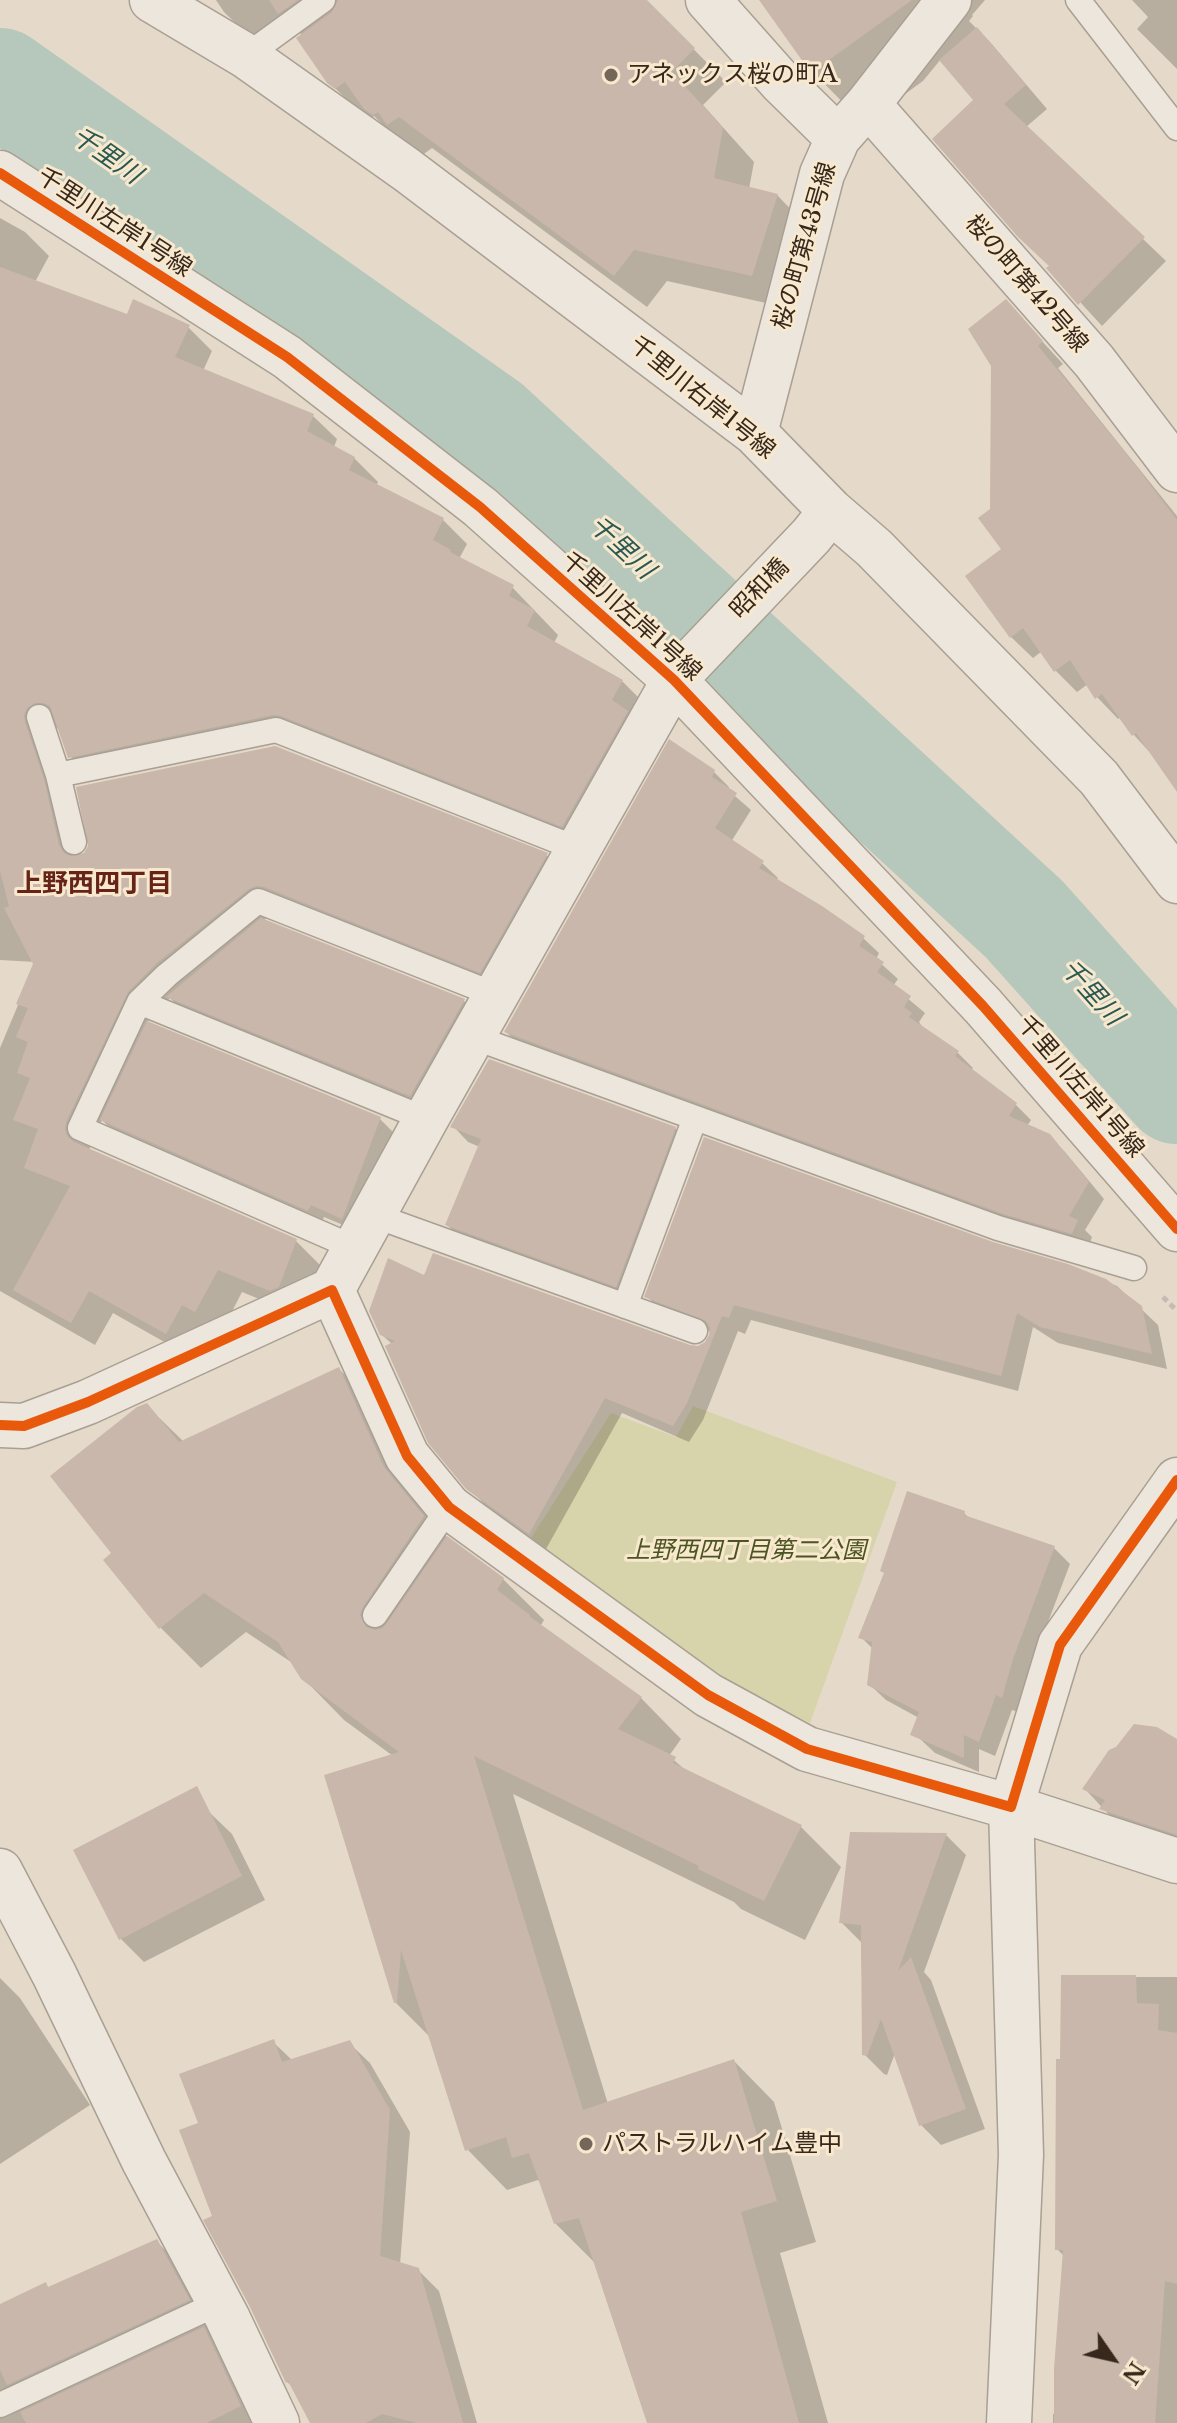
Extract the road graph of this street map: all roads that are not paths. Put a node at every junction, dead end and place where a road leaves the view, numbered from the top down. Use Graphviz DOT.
graph roads {
  1 [pos="152,0"];
  2 [pos="323,0"];
  3 [pos="708,0"];
  4 [pos="949,0"];
  5 [pos="1078,0"];
  6 [pos="246,56"];
  7 [pos="868,104"];
  8 [pos="1177,128"];
  9 [pos="838,138"];
  10 [pos="0,173"];
  11 [pos="755,433"];
  12 [pos="1177,470"];
  13 [pos="831,511"];
  14 [pos="680,673"];
  15 [pos="39,717"];
  16 [pos="58,775"];
  17 [pos="74,842"];
  18 [pos="578,849"];
  19 [pos="1177,881"];
  20 [pos="496,995"];
  21 [pos="139,1002"];
  22 [pos="473,1037"];
  23 [pos="695,1118"];
  24 [pos="426,1119"];
  25 [pos="1177,1229"];
  26 [pos="364,1232"];
  27 [pos="1134,1268"];
  28 [pos="332,1290"];
  29 [pos="625,1306"];
  30 [pos="695,1331"];
  31 [pos="0,1425"];
  32 [pos="1177,1480"];
  33 [pos="449,1507"];
  34 [pos="375,1615"];
  35 [pos="1011,1807"];
  36 [pos="1177,1861"];
  37 [pos="2,1883"];
  38 [pos="219,2303"];
  39 [pos="0,2405"];
  40 [pos="277,2423"];
  41 [pos="1009,2423"];
  1 -- 6 [label="street, 千里川右岸1号線"];
  2 -- 6 [label="lane"];
  3 -- 9 [label="street"];
  4 -- 7 [label="street, 桜の町第43号線"];
  5 -- 8 [label="lane"];
  6 -- 11 [label="street, 千里川右岸1号線"];
  7 -- 9 [label="street, 桜の町第43号線"];
  7 -- 12 [label="street, 桜の町第42号線"];
  9 -- 11 [label="street, 桜の町第43号線"];
  10 -- 14 [label="street, 千里川左岸1号線"];
  11 -- 13 [label="street, 千里川右岸1号線"];
  13 -- 14 [label="street, 昭和橋"];
  13 -- 19 [label="street, 千里川右岸1号線"];
  14 -- 18 [label="street, 昭和橋"];
  14 -- 25 [label="street, 千里川左岸1号線"];
  15 -- 16 [label="lane"];
  16 -- 17 [label="lane"];
  16 -- 18 [label="lane"];
  18 -- 20 [label="street, 昭和橋"];
  20 -- 21 [label="lane"];
  20 -- 22 [label="street, 昭和橋"];
  21 -- 24 [label="lane"];
  21 -- 26 [label="lane"];
  22 -- 23 [label="lane"];
  22 -- 24 [label="street, 昭和橋"];
  23 -- 27 [label="lane"];
  23 -- 29 [label="lane"];
  24 -- 26 [label="street, 昭和橋"];
  26 -- 28 [label="street, 昭和橋"];
  26 -- 29 [label="lane"];
  28 -- 31 [label="street"];
  28 -- 33 [label="street"];
  29 -- 30 [label="lane"];
  32 -- 35 [label="street"];
  33 -- 34 [label="lane"];
  33 -- 35 [label="street"];
  35 -- 36 [label="street"];
  35 -- 41 [label="street"];
  37 -- 38 [label="street"];
  38 -- 39 [label="lane"];
  38 -- 40 [label="street"];
}
